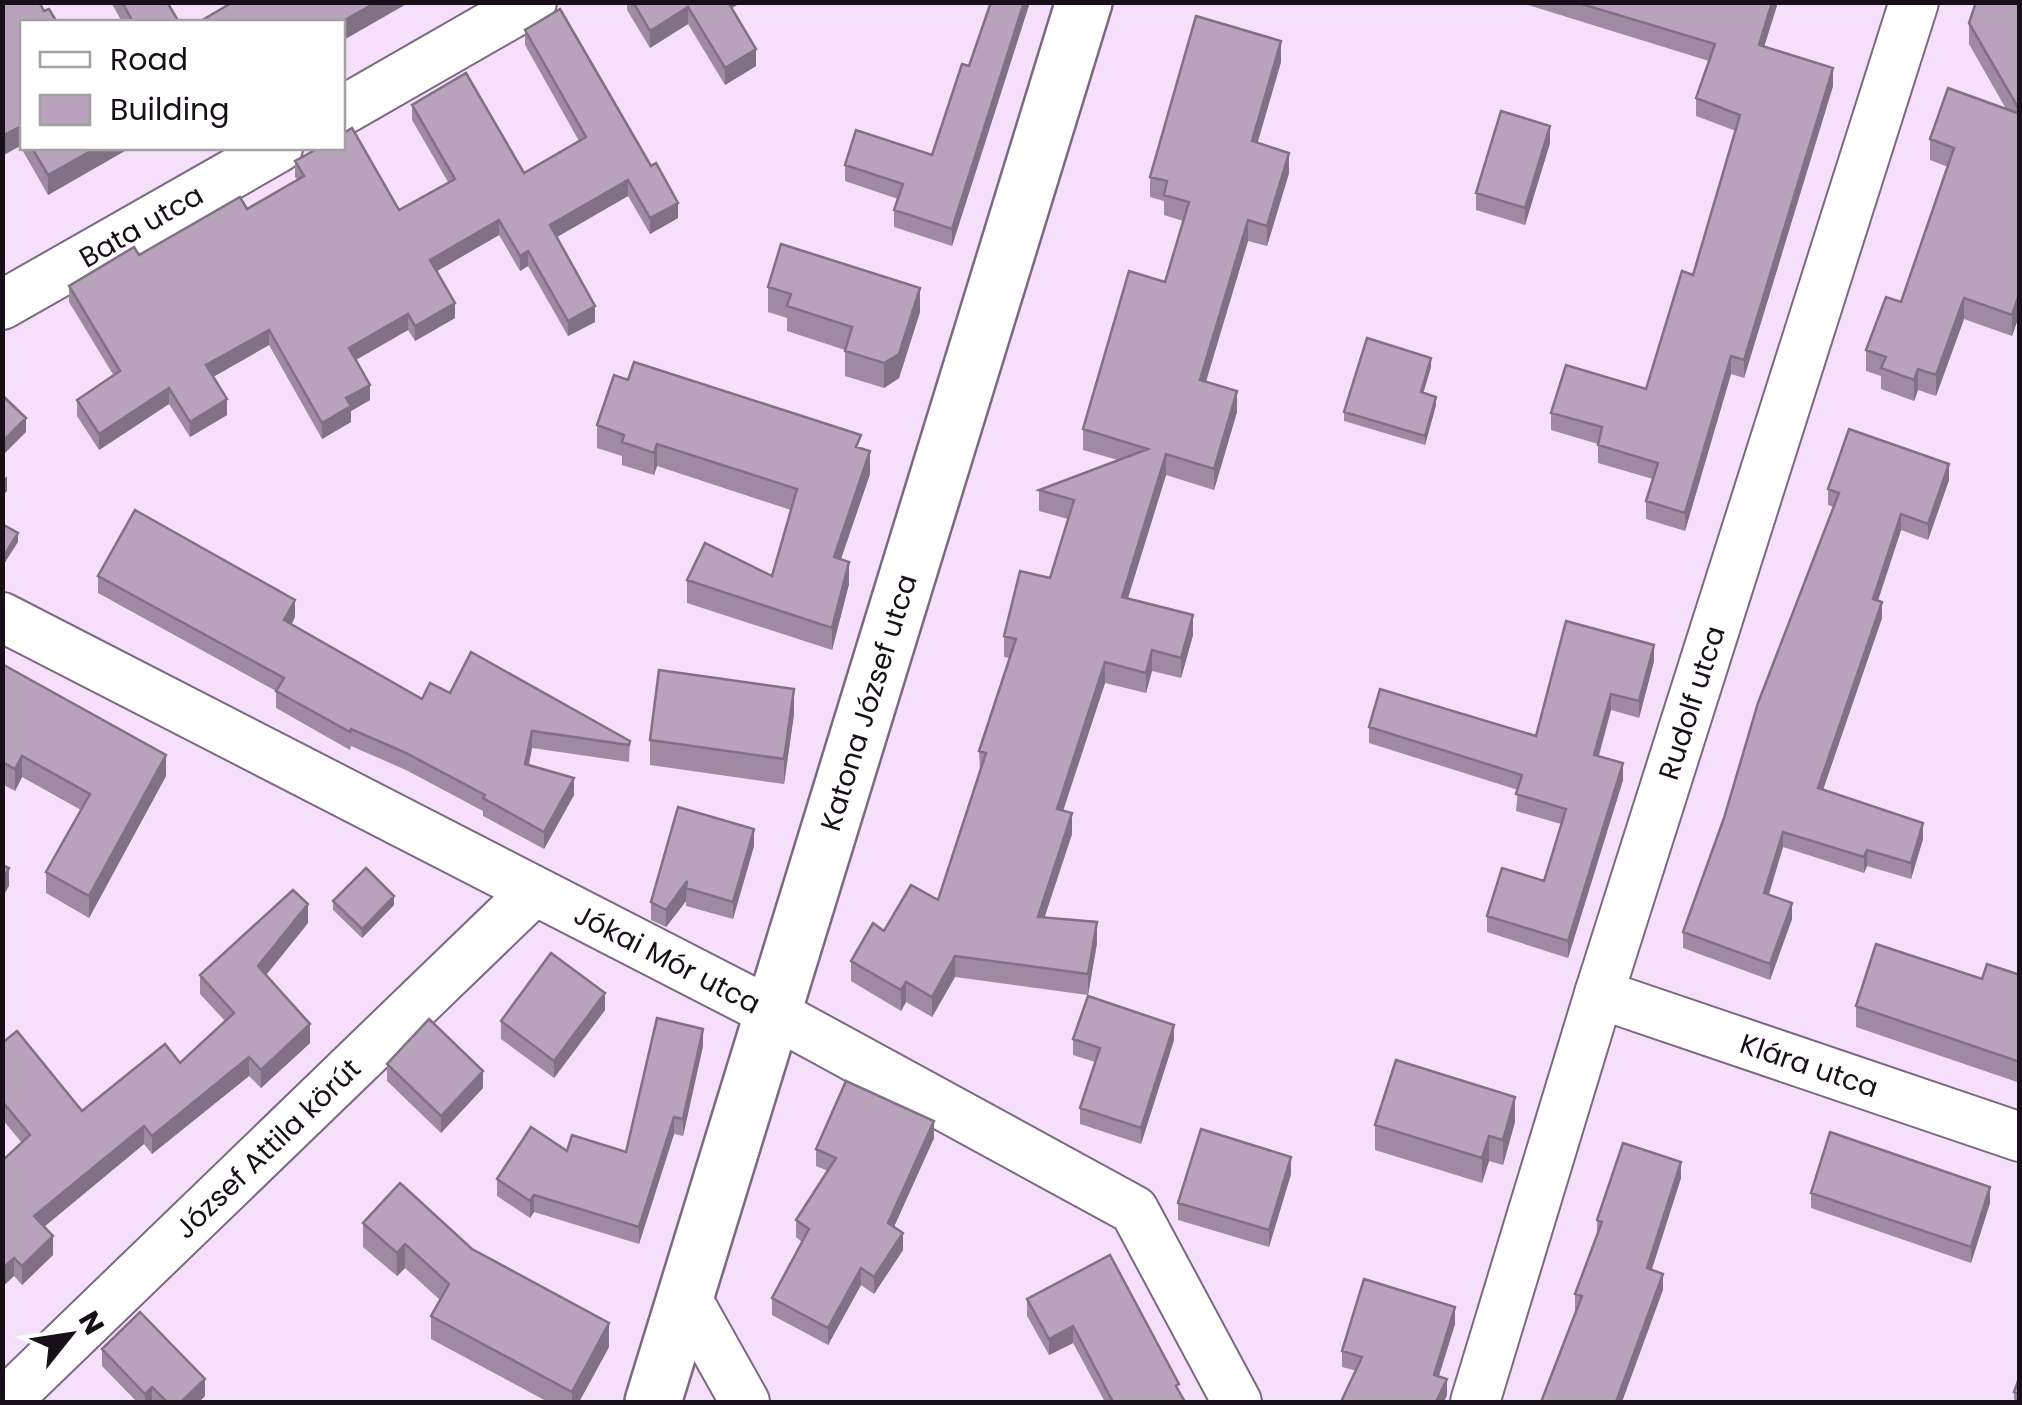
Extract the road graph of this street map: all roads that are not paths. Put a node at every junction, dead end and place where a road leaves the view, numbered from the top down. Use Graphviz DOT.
graph roads {
  1 [pos="532,2"];
  2 [pos="1084,2"];
  3 [pos="1914,2"];
  4 [pos="345,109"];
  5 [pos="274,150"];
  6 [pos="2,305"];
  7 [pos="2,617"];
  8 [pos="532,893"];
  9 [pos="1599,994"];
  10 [pos="773,1013"];
  11 [pos="2020,1136"];
  12 [pos="685,1295"];
  13 [pos="5,1402"];
  14 [pos="653,1402"];
  15 [pos="745,1402"];
  16 [pos="1237,1402"];
  17 [pos="1475,1402"];
  1 -- 4 [label="street"];
  2 -- 10 [label="main road, Katona József utca"];
  3 -- 9 [label="street, Rudolf utca"];
  5 -- 6 [label="street, Bata utca"];
  7 -- 8 [label="street, Jókai Mór utca"];
  8 -- 10 [label="street, Jókai Mór utca"];
  8 -- 13 [label="street, József Attila körút"];
  9 -- 11 [label="street, Klára utca"];
  9 -- 17 [label="street, Rudolf utca"];
  10 -- 12 [label="main road, Katona József utca"];
  10 -- 16 [label="street, Jókai Mór utca"];
  12 -- 14 [label="main road, Katona József utca"];
  12 -- 15 [label="street"];
}
